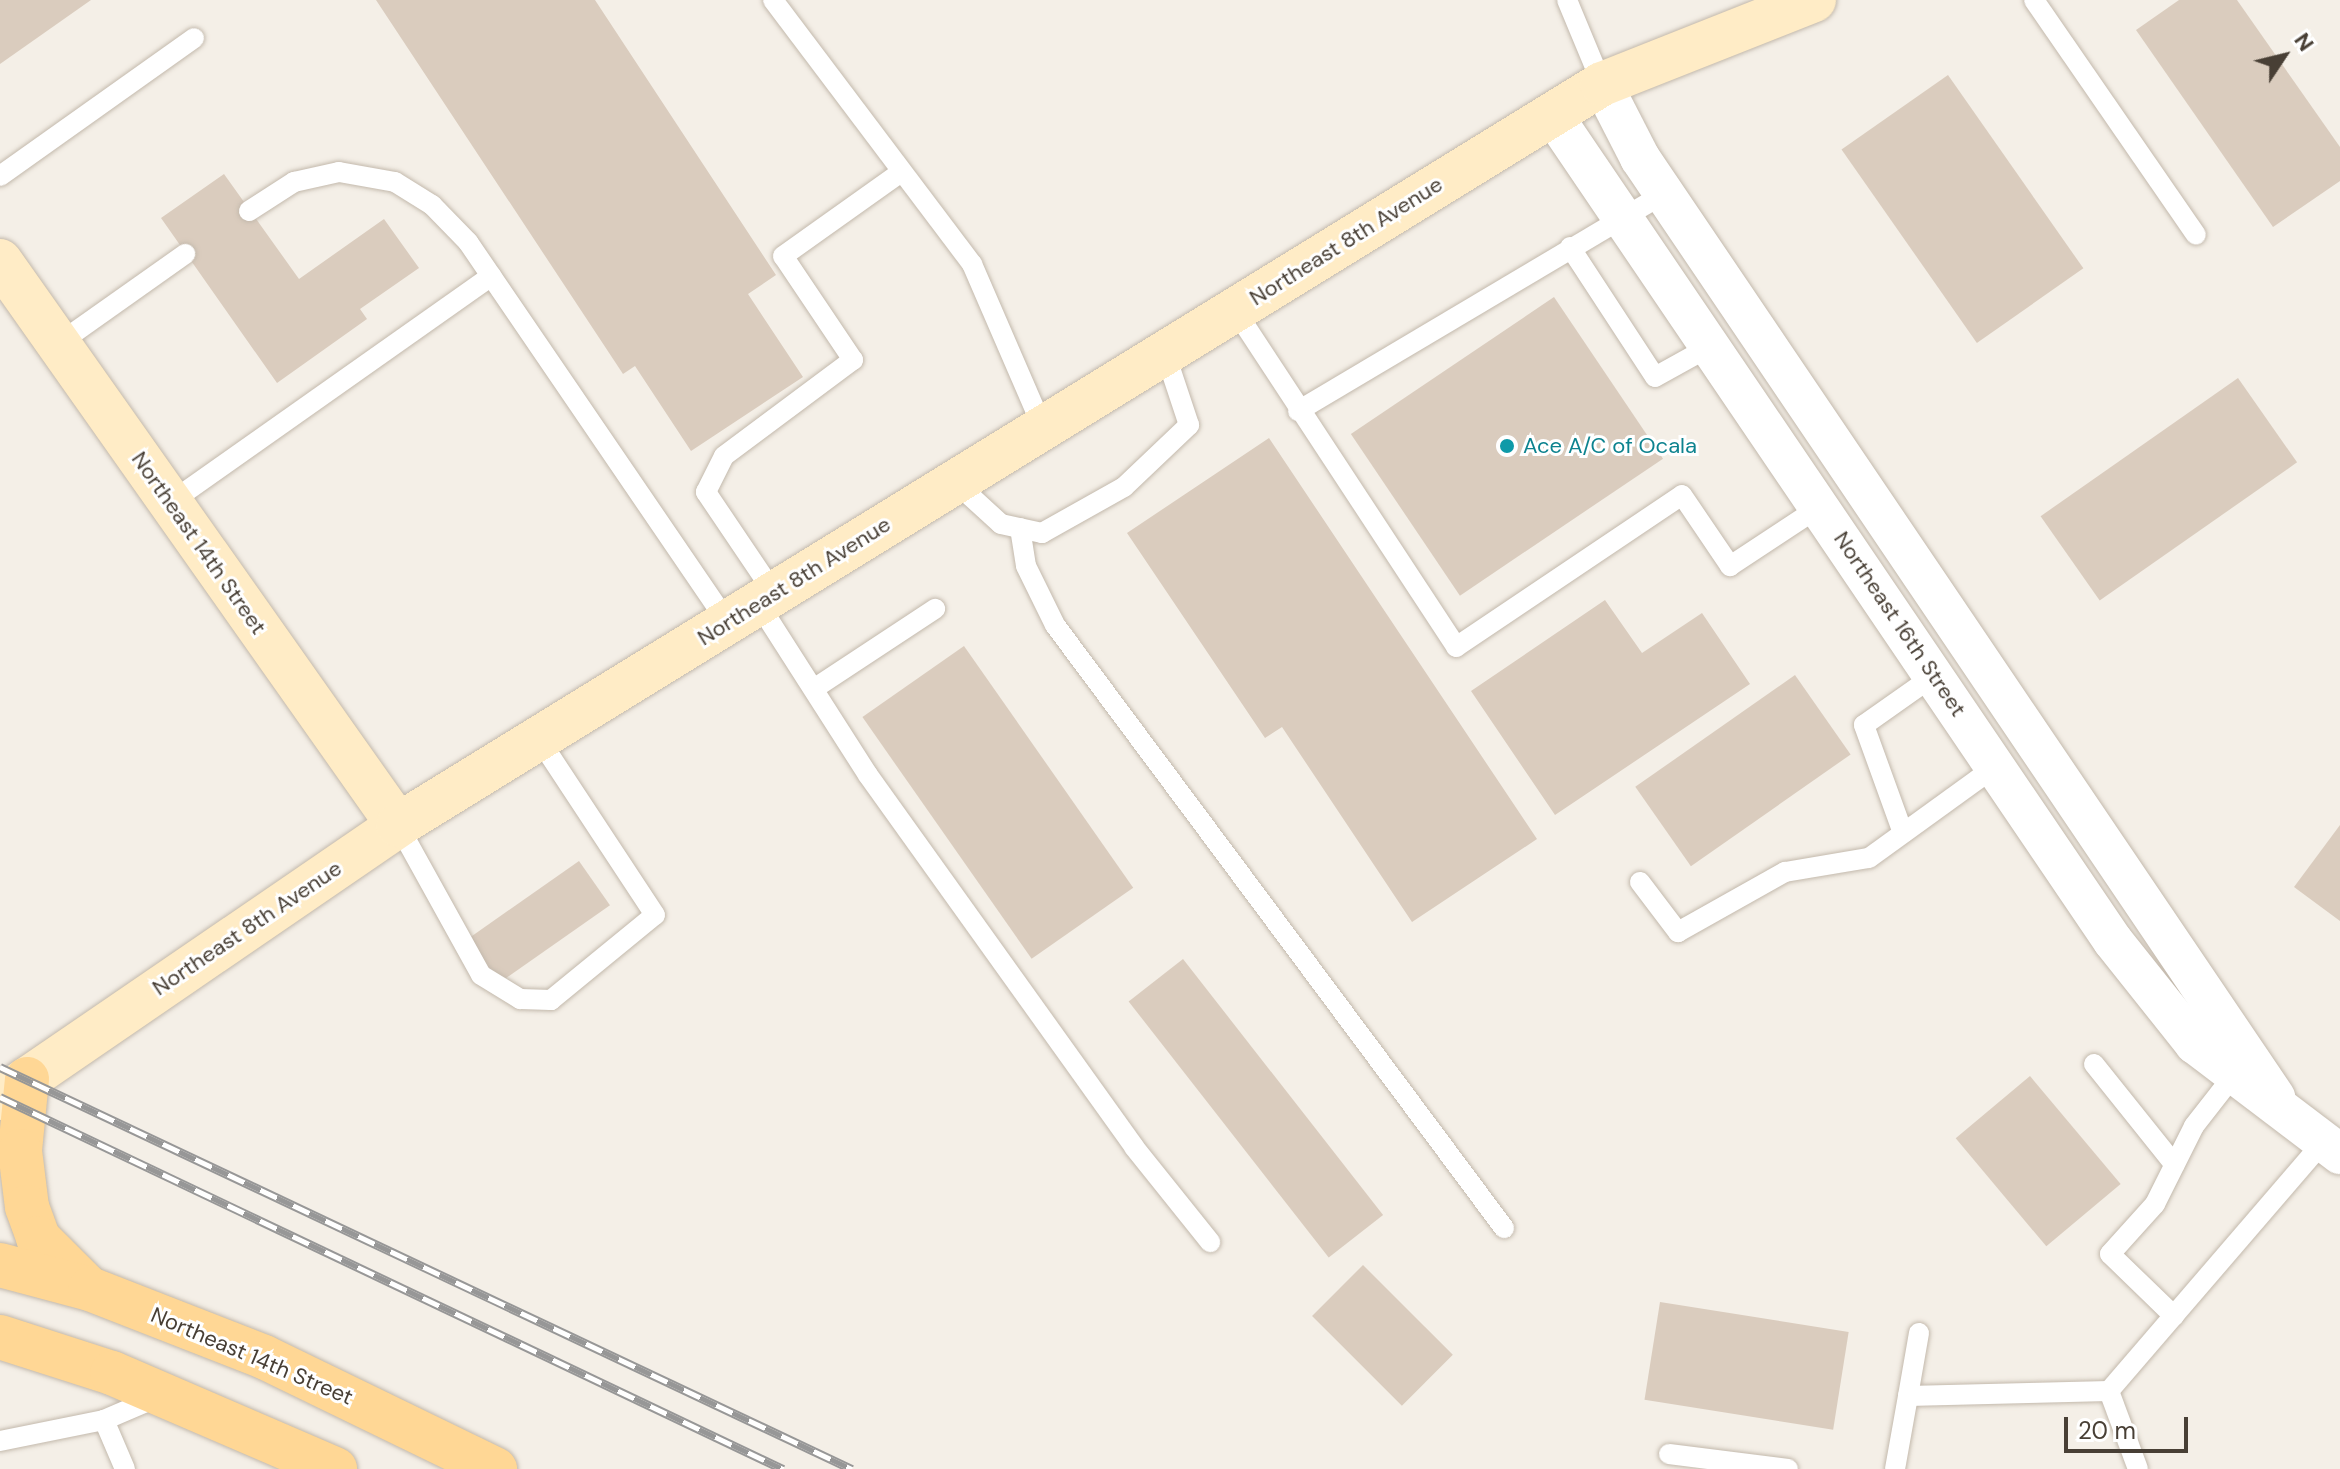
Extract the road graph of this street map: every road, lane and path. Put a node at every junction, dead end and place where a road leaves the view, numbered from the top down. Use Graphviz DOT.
graph roads {
  1 [pos="773,0"];
  2 [pos="1567,0"];
  3 [pos="1814,0"];
  4 [pos="2034,0"];
  5 [pos="194,38"];
  6 [pos="1602,84"];
  7 [pos="1552,114"];
  8 [pos="900,173"];
  9 [pos="0,176"];
  10 [pos="1664,194"];
  11 [pos="249,211"];
  12 [pos="1624,219"];
  13 [pos="2196,235"];
  14 [pos="1570,247"];
  15 [pos="185,254"];
  16 [pos="0,261"];
  17 [pos="491,276"];
  18 [pos="1235,310"];
  19 [pos="1749,319"];
  20 [pos="58,344"];
  21 [pos="1711,346"];
  22 [pos="1165,353"];
  23 [pos="1298,411"];
  24 [pos="1043,428"];
  25 [pos="1839,448"];
  26 [pos="955,482"];
  27 [pos="1810,491"];
  28 [pos="171,502"];
  29 [pos="1020,528"];
  30 [pos="753,606"];
  31 [pos="935,609"];
  32 [pos="1935,675"];
  33 [pos="815,688"];
  34 [pos="2031,729"];
  35 [pos="539,739"];
  36 [pos="1992,761"];
  37 [pos="398,825"];
  38 [pos="1903,833"];
  39 [pos="2135,881"];
  40 [pos="1640,882"];
  41 [pos="2092,910"];
  42 [pos="2094,1064"];
  43 [pos="2233,1076"];
  44 [pos="13,1089"];
  45 [pos="2280,1104"];
  46 [pos="2332,1148"];
  47 [pos="2175,1165"];
  48 [pos="1504,1228"];
  49 [pos="1210,1242"];
  50 [pos="0,1265"];
  51 [pos="90,1289"];
  52 [pos="2174,1316"];
  53 [pos="1919,1333"];
  54 [pos="0,1337"];
  55 [pos="2109,1391"];
  56 [pos="165,1394"];
  57 [pos="1908,1396"];
  58 [pos="104,1420"];
  59 [pos="0,1441"];
  60 [pos="1669,1454"];
  61 [pos="125,1469"];
  62 [pos="335,1469"];
  63 [pos="495,1469"];
  64 [pos="1788,1469"];
  65 [pos="1895,1469"];
  66 [pos="2138,1469"];
  1 -- 8 [label="lane"];
  2 -- 6 [label="lane"];
  3 -- 6 [label="main road, Northeast 8th Avenue"];
  4 -- 13 [label="lane"];
  5 -- 9 [label="lane"];
  6 -- 7 [label="main road, Northeast 8th Avenue"];
  6 -- 10 [label="street, Northeast 16th Street"];
  7 -- 12 [label="street, Northeast 16th Street"];
  7 -- 18 [label="main road, Northeast 8th Avenue"];
  8 -- 24 [label="lane"];
  8 -- 30 [label="lane"];
  10 -- 12 [label="lane"];
  10 -- 19 [label="street, Northeast 16th Street"];
  11 -- 17 [label="lane"];
  12 -- 14 [label="lane"];
  12 -- 21 [label="street, Northeast 16th Street"];
  14 -- 21 [label="lane"];
  14 -- 23 [label="lane"];
  15 -- 20 [label="lane"];
  16 -- 20 [label="main road, Northeast 14th Street"];
  17 -- 28 [label="lane"];
  17 -- 30 [label="lane"];
  18 -- 22 [label="main road, Northeast 8th Avenue"];
  18 -- 23 [label="lane"];
  19 -- 21 [label="street"];
  19 -- 25 [label="street, Northeast 16th Street"];
  20 -- 28 [label="main road, Northeast 14th Street"];
  21 -- 27 [label="street, Northeast 16th Street"];
  22 -- 24 [label="main road, Northeast 8th Avenue"];
  22 -- 29 [label="lane"];
  23 -- 27 [label="lane"];
  24 -- 26 [label="main road, Northeast 8th Avenue"];
  25 -- 27 [label="street"];
  25 -- 34 [label="street, Northeast 16th Street"];
  26 -- 29 [label="lane"];
  26 -- 30 [label="main road, Northeast 8th Avenue"];
  27 -- 32 [label="street, Northeast 16th Street"];
  28 -- 37 [label="main road, Northeast 14th Street"];
  29 -- 48 [label="lane"];
  30 -- 33 [label="lane"];
  30 -- 35 [label="main road, Northeast 8th Avenue"];
  31 -- 33 [label="lane"];
  32 -- 36 [label="street, Northeast 16th Street"];
  32 -- 38 [label="lane"];
  33 -- 49 [label="lane"];
  34 -- 36 [label="street"];
  34 -- 39 [label="street, Northeast 16th Street"];
  35 -- 37 [label="main road, Northeast 8th Avenue"];
  35 -- 37 [label="lane"];
  36 -- 38 [label="lane"];
  36 -- 41 [label="street, Northeast 16th Street"];
  37 -- 44 [label="main road, Northeast 8th Avenue"];
  38 -- 40 [label="lane"];
  39 -- 41 [label="street"];
  39 -- 45 [label="street, Northeast 16th Street"];
  41 -- 43 [label="street, Northeast 16th Street"];
  42 -- 47 [label="lane"];
  43 -- 45 [label="street, Northeast 16th Street"];
  43 -- 47 [label="lane"];
  44 -- 51 [label="main road"];
  45 -- 46 [label="street, Northeast 16th Street"];
  46 -- 52 [label="lane"];
  47 -- 52 [label="lane"];
  50 -- 51 [label="main road, Northeast 14th Street"];
  51 -- 63 [label="main road, Northeast 14th Street"];
  52 -- 55 [label="lane"];
  53 -- 57 [label="lane"];
  54 -- 56 [label="main road"];
  55 -- 57 [label="lane"];
  55 -- 66 [label="lane"];
  56 -- 58 [label="lane"];
  56 -- 62 [label="main road"];
  57 -- 65 [label="lane"];
  58 -- 59 [label="lane"];
  58 -- 61 [label="lane"];
  60 -- 64 [label="lane"];
}
